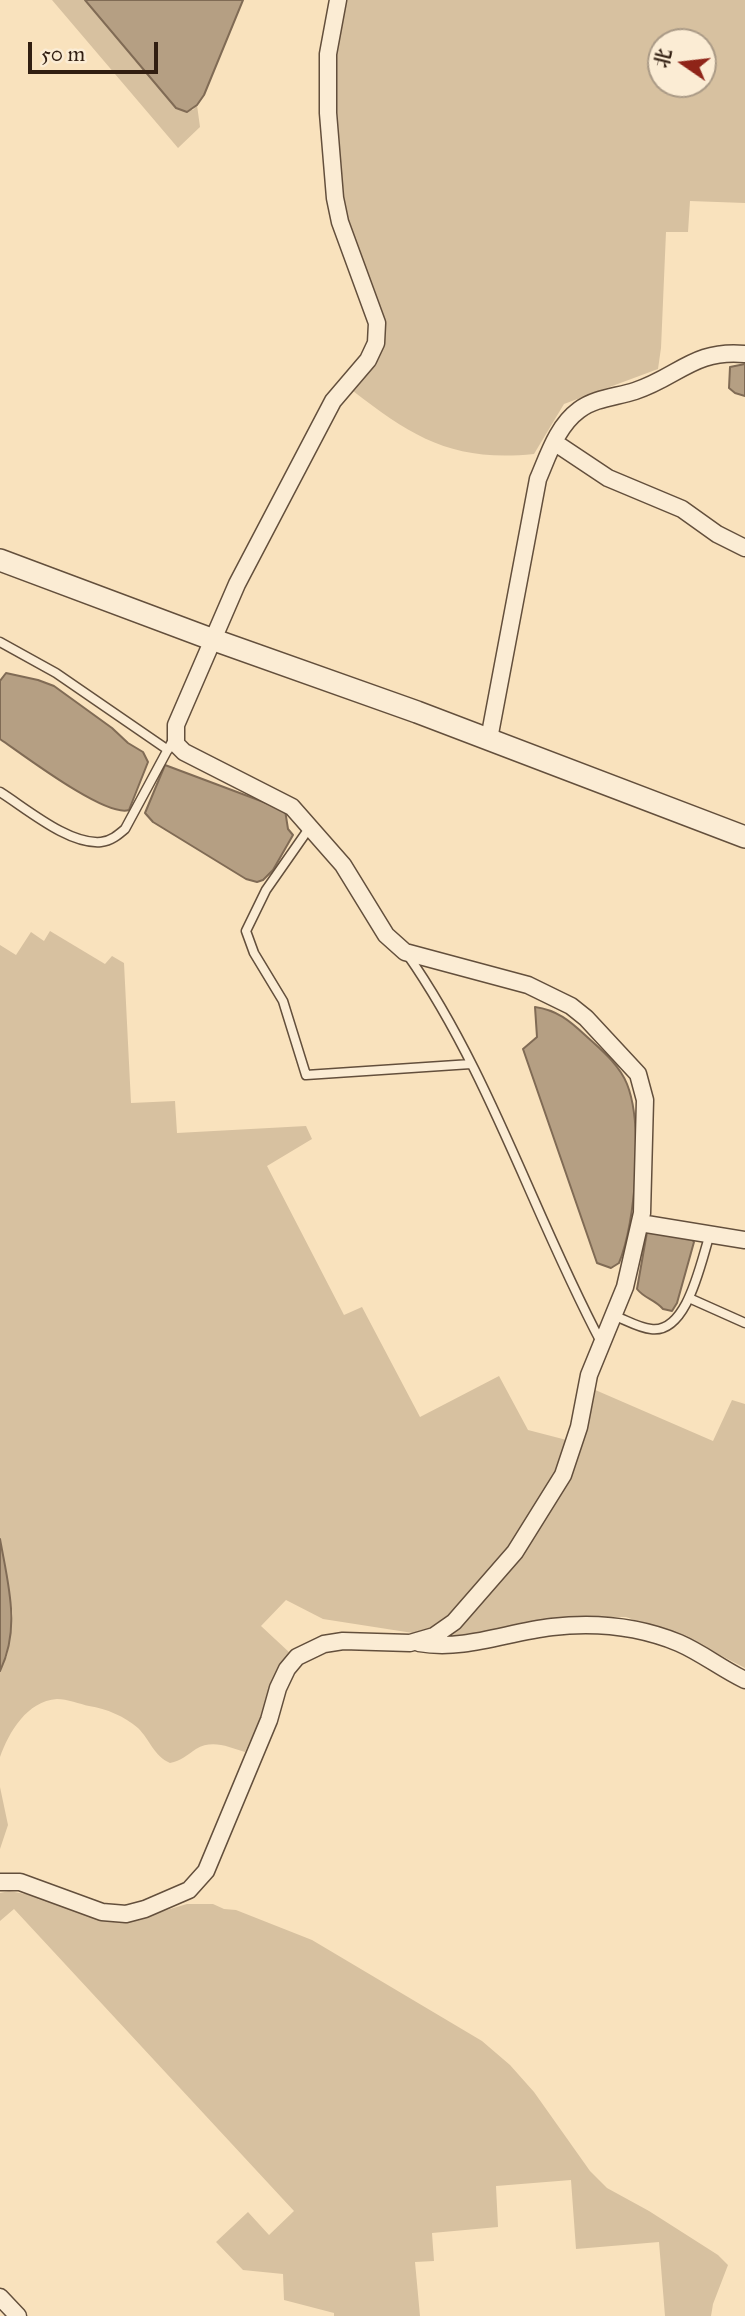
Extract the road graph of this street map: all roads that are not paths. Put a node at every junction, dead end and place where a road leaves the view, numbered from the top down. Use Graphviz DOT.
graph roads {
  1 [pos="338,0"];
  2 [pos="745,354"];
  3 [pos="554,442"];
  4 [pos="745,548"];
  5 [pos="0,560"];
  6 [pos="213,639"];
  7 [pos="0,642"];
  8 [pos="489,739"];
  9 [pos="171,744"];
  10 [pos="0,792"];
  11 [pos="310,827"];
  12 [pos="745,837"];
  13 [pos="405,952"];
  14 [pos="471,1064"];
  15 [pos="640,1223"];
  16 [pos="710,1234"];
  17 [pos="745,1240"];
  18 [pos="689,1298"];
  19 [pos="615,1316"];
  20 [pos="745,1323"];
  21 [pos="602,1345"];
  22 [pos="417,1643"];
  23 [pos="745,1680"];
  24 [pos="0,1882"];
  25 [pos="0,2297"];
  26 [pos="18,2316"];
  1 -- 6 [label="street"];
  2 -- 3 [label="street"];
  3 -- 4 [label="street"];
  3 -- 8 [label="street"];
  5 -- 6 [label="street"];
  6 -- 8 [label="street"];
  6 -- 9 [label="street"];
  7 -- 9 [label="lane"];
  8 -- 12 [label="street"];
  9 -- 10 [label="lane"];
  9 -- 11 [label="street"];
  11 -- 13 [label="street"];
  11 -- 14 [label="lane"];
  13 -- 14 [label="lane"];
  13 -- 15 [label="street"];
  14 -- 21 [label="lane"];
  15 -- 16 [label="street"];
  15 -- 19 [label="street"];
  16 -- 17 [label="street"];
  16 -- 18 [label="lane"];
  18 -- 19 [label="lane"];
  18 -- 20 [label="lane"];
  19 -- 21 [label="street"];
  21 -- 22 [label="street"];
  22 -- 23 [label="street"];
  22 -- 24 [label="street"];
  25 -- 26 [label="street"];
}
